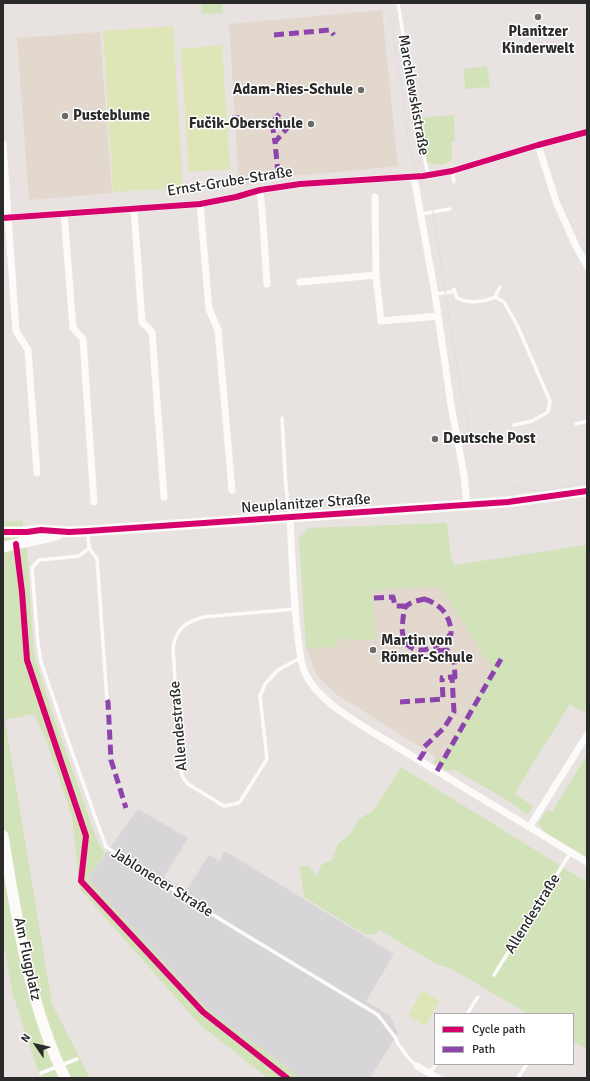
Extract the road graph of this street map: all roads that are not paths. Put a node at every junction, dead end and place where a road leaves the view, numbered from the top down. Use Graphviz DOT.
graph roads {
  1 [pos="398,3"];
  2 [pos="587,132"];
  3 [pos="3,144"];
  4 [pos="538,145"];
  5 [pos="452,170"];
  6 [pos="428,175"];
  7 [pos="414,177"];
  8 [pos="454,182"];
  9 [pos="260,190"];
  10 [pos="375,197"];
  11 [pos="200,204"];
  12 [pos="134,209"];
  13 [pos="450,209"];
  14 [pos="64,213"];
  15 [pos="421,214"];
  16 [pos="6,218"];
  17 [pos="587,266"];
  18 [pos="376,275"];
  19 [pos="300,282"];
  20 [pos="267,284"];
  21 [pos="500,287"];
  22 [pos="435,294"];
  23 [pos="496,297"];
  24 [pos="438,316"];
  25 [pos="282,418"];
  26 [pos="587,421"];
  27 [pos="576,424"];
  28 [pos="514,425"];
  29 [pos="37,473"];
  30 [pos="232,490"];
  31 [pos="587,491"];
  32 [pos="164,497"];
  33 [pos="94,502"];
  34 [pos="467,505"];
  35 [pos="290,518"];
  36 [pos="88,531"];
  37 [pos="3,532"];
  38 [pos="27,532"];
  39 [pos="69,532"];
  40 [pos="3,537"];
  41 [pos="3,547"];
  42 [pos="89,548"];
  43 [pos="295,609"];
  44 [pos="300,658"];
  45 [pos="107,700"];
  46 [pos="587,735"];
  47 [pos="530,826"];
  48 [pos="3,836"];
  49 [pos="571,852"];
  50 [pos="587,862"];
  51 [pos="494,975"];
  52 [pos="478,997"];
  53 [pos="468,1013"];
  54 [pos="77,1059"];
  55 [pos="435,1065"];
  56 [pos="526,1065"];
  57 [pos="59,1066"];
  58 [pos="417,1066"];
  59 [pos="41,1073"];
  60 [pos="430,1073"];
  61 [pos="65,1078"];
  62 [pos="438,1078"];
  63 [pos="518,1078"];
  1 -- 6 [label="lane, Marchlewskistraße"];
  2 -- 4 [label="street"];
  3 -- 16 [label="street"];
  4 -- 5 [label="street"];
  4 -- 17 [label="street"];
  5 -- 6 [label="street"];
  5 -- 8 [label="lane"];
  6 -- 7 [label="street, Marchlewskistraße"];
  7 -- 9 [label="street, Ernst-Grube-Straße"];
  7 -- 15 [label="street, Marchlewskistraße"];
  9 -- 11 [label="street, Ernst-Grube-Straße"];
  9 -- 20 [label="street, Ernst-Grube-Straße"];
  10 -- 18 [label="street"];
  11 -- 12 [label="street, Ernst-Grube-Straße"];
  11 -- 30 [label="street, Ernst-Grube-Straße"];
  12 -- 14 [label="street, Ernst-Grube-Straße"];
  12 -- 32 [label="street"];
  13 -- 15 [label="lane"];
  14 -- 16 [label="street, Ernst-Grube-Straße"];
  14 -- 33 [label="street"];
  15 -- 22 [label="street, Marchlewskistraße"];
  16 -- 29 [label="street"];
  18 -- 19 [label="street"];
  18 -- 24 [label="street"];
  21 -- 23 [label="lane"];
  22 -- 23 [label="lane"];
  22 -- 24 [label="street, Marchlewskistraße"];
  23 -- 28 [label="lane"];
  24 -- 34 [label="street, Marchlewskistraße"];
  25 -- 35 [label="lane"];
  26 -- 27 [label="lane"];
  31 -- 34 [label="street, Neuplanitzer Straße"];
  34 -- 35 [label="street, Neuplanitzer Straße"];
  35 -- 36 [label="street, Neuplanitzer Straße"];
  35 -- 43 [label="street"];
  36 -- 39 [label="street, Neuplanitzer Straße"];
  36 -- 42 [label="lane"];
  37 -- 38 [label="street, Neuplanitzer Straße"];
  38 -- 39 [label="street, Neuplanitzer Straße"];
  38 -- 40 [label="street, Neuplanitzer Straße"];
  39 -- 41 [label="street, Neuplanitzer Straße"];
  42 -- 45 [label="lane"];
  42 -- 58 [label="lane, Jablonecer Straße"];
  43 -- 44 [label="street"];
  43 -- 44 [label="lane, Allendestraße"];
  44 -- 47 [label="street"];
  46 -- 47 [label="street"];
  47 -- 49 [label="street"];
  48 -- 57 [label="street, Am Flugplatz"];
  49 -- 50 [label="street"];
  49 -- 51 [label="lane, Allendestraße"];
  52 -- 53 [label="lane"];
  54 -- 57 [label="lane"];
  55 -- 60 [label="lane"];
  56 -- 63 [label="lane"];
  57 -- 59 [label="lane"];
  57 -- 61 [label="street, Am Flugplatz"];
  58 -- 60 [label="street, Jablonecer Straße"];
  60 -- 62 [label="street, Jablonecer Straße"];
}
